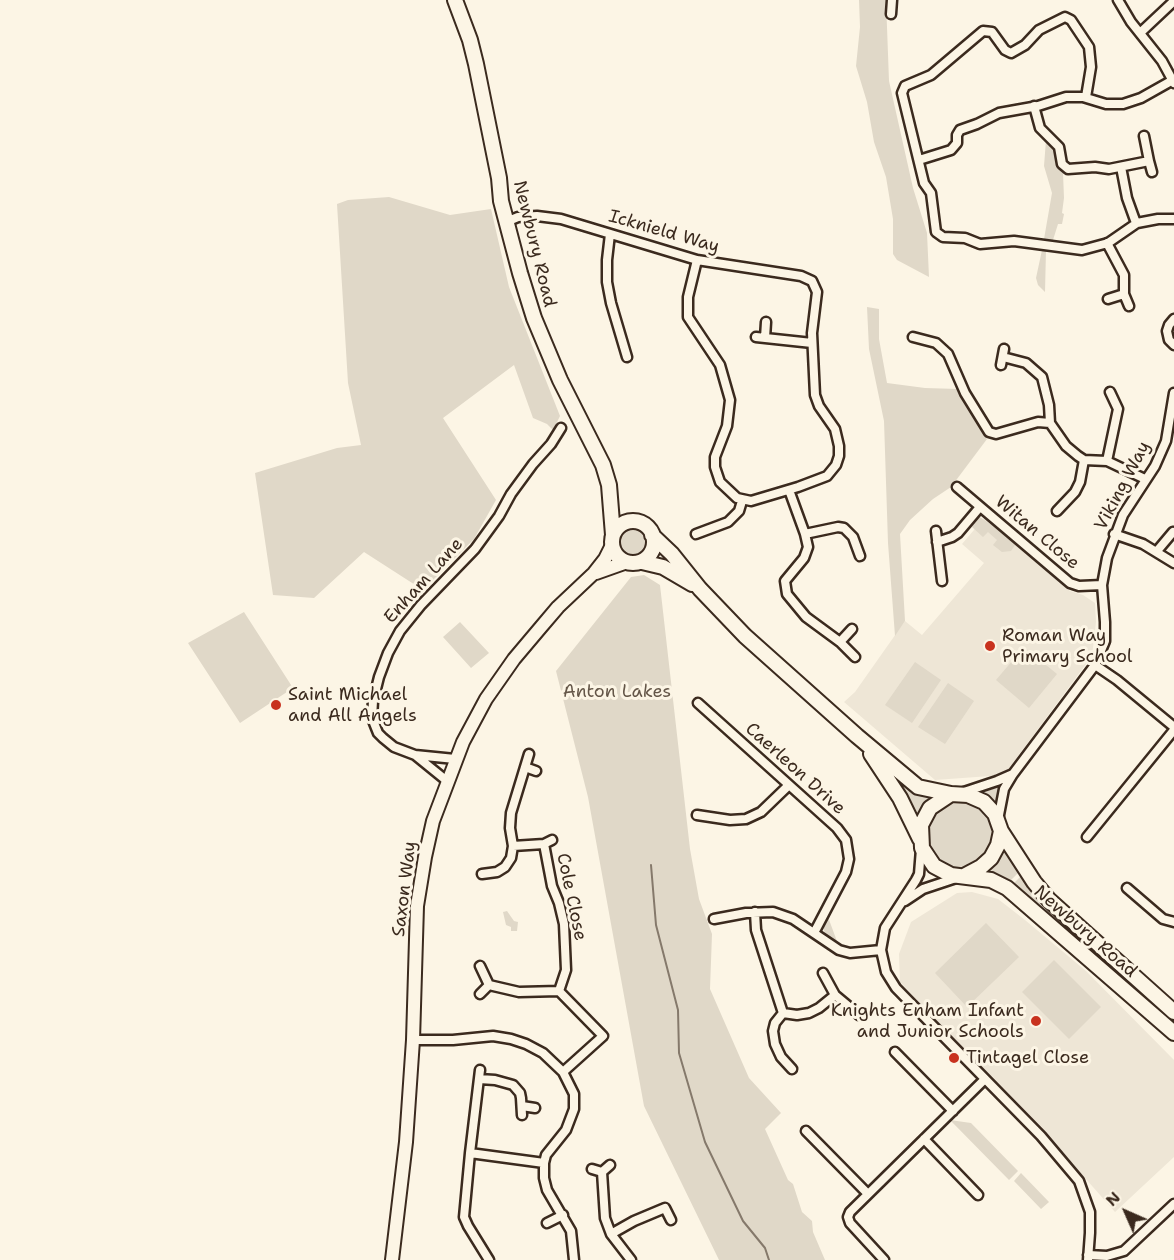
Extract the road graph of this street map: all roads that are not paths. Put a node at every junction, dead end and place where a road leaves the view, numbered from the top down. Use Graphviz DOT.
graph roads {
  1 [pos="455,0"];
  2 [pos="892,0"];
  3 [pos="1118,0"];
  4 [pos="1174,1"];
  5 [pos="891,15"];
  6 [pos="1140,33"];
  7 [pos="1173,82"];
  8 [pos="1086,98"];
  9 [pos="1035,106"];
  10 [pos="1144,136"];
  11 [pos="919,160"];
  12 [pos="1149,161"];
  13 [pos="1121,167"];
  14 [pos="1152,172"];
  15 [pos="1174,219"];
  16 [pos="506,222"];
  17 [pos="1136,223"];
  18 [pos="610,234"];
  19 [pos="1107,243"];
  20 [pos="697,260"];
  21 [pos="1124,294"];
  22 [pos="1108,299"];
  23 [pos="1129,306"];
  24 [pos="1174,319"];
  25 [pos="766,322"];
  26 [pos="913,337"];
  27 [pos="812,343"];
  28 [pos="1174,345"];
  29 [pos="627,357"];
  30 [pos="1003,357"];
  31 [pos="1110,392"];
  32 [pos="1174,393"];
  33 [pos="1050,423"];
  34 [pos="1172,427"];
  35 [pos="561,428"];
  36 [pos="1084,460"];
  37 [pos="1107,461"];
  38 [pos="1145,479"];
  39 [pos="609,485"];
  40 [pos="957,487"];
  41 [pos="789,490"];
  42 [pos="742,501"];
  43 [pos="980,507"];
  44 [pos="1057,511"];
  45 [pos="636,522"];
  46 [pos="936,531"];
  47 [pos="1173,532"];
  48 [pos="696,534"];
  49 [pos="805,534"];
  50 [pos="1114,534"];
  51 [pos="652,535"];
  52 [pos="613,540"];
  53 [pos="937,542"];
  54 [pos="1157,551"];
  55 [pos="860,556"];
  56 [pos="642,561"];
  57 [pos="627,562"];
  58 [pos="1174,563"];
  59 [pos="594,573"];
  60 [pos="942,581"];
  61 [pos="1102,585"];
  62 [pos="700,589"];
  63 [pos="852,628"];
  64 [pos="840,642"];
  65 [pos="855,657"];
  66 [pos="1095,665"];
  67 [pos="698,704"];
  68 [pos="1174,729"];
  69 [pos="857,736"];
  70 [pos="529,754"];
  71 [pos="415,755"];
  72 [pos="455,759"];
  73 [pos="525,767"];
  74 [pos="536,771"];
  75 [pos="1012,774"];
  76 [pos="447,781"];
  77 [pos="789,785"];
  78 [pos="955,794"];
  79 [pos="697,815"];
  80 [pos="999,825"];
  81 [pos="1087,837"];
  82 [pos="921,844"];
  83 [pos="513,846"];
  84 [pos="482,874"];
  85 [pos="962,877"];
  86 [pos="1127,888"];
  87 [pos="898,907"];
  88 [pos="755,912"];
  89 [pos="714,919"];
  90 [pos="1174,922"];
  91 [pos="814,933"];
  92 [pos="881,950"];
  93 [pos="480,966"];
  94 [pos="823,973"];
  95 [pos="489,985"];
  96 [pos="559,991"];
  97 [pos="480,994"];
  98 [pos="835,995"];
  99 [pos="1174,1012"];
  100 [pos="783,1013"];
  101 [pos="859,1015"];
  102 [pos="1174,1033"];
  103 [pos="413,1040"];
  104 [pos="895,1052"];
  105 [pos="792,1070"];
  106 [pos="563,1072"];
  107 [pos="985,1080"];
  108 [pos="535,1108"];
  109 [pos="953,1111"];
  110 [pos="806,1131"];
  111 [pos="924,1139"];
  112 [pos="470,1153"];
  113 [pos="543,1163"];
  114 [pos="610,1165"];
  115 [pos="592,1169"];
  116 [pos="602,1172"];
  117 [pos="868,1194"];
  118 [pos="978,1195"];
  119 [pos="1174,1204"];
  120 [pos="563,1215"];
  121 [pos="670,1220"];
  122 [pos="547,1223"];
  123 [pos="610,1234"];
  124 [pos="1088,1258"];
  125 [pos="392,1260"];
  126 [pos="489,1260"];
  127 [pos="574,1260"];
  128 [pos="631,1260"];
  129 [pos="884,1260"];
  1 -- 16 [label="main road, Newbury Road"];
  2 -- 5 [label="street"];
  3 -- 6 [label="street"];
  4 -- 6 [label="street"];
  6 -- 7 [label="street"];
  7 -- 8 [label="street"];
  8 -- 9 [label="street"];
  8 -- 11 [label="street"];
  9 -- 11 [label="street"];
  9 -- 13 [label="street"];
  10 -- 12 [label="street"];
  11 -- 19 [label="street"];
  12 -- 13 [label="street"];
  12 -- 14 [label="street"];
  13 -- 17 [label="street"];
  15 -- 17 [label="street"];
  16 -- 18 [label="street, Icknield Way"];
  16 -- 39 [label="main road, Newbury Road"];
  17 -- 19 [label="street"];
  18 -- 20 [label="street, Icknield Way"];
  18 -- 29 [label="street"];
  19 -- 21 [label="street"];
  20 -- 27 [label="street, Icknield Way"];
  20 -- 42 [label="street"];
  21 -- 22 [label="street"];
  21 -- 23 [label="street"];
  24 -- 28 [label="street"];
  25 -- 27 [label="street"];
  26 -- 33 [label="street"];
  27 -- 41 [label="street"];
  30 -- 33 [label="street"];
  31 -- 37 [label="street"];
  32 -- 34 [label="street, Viking Way"];
  33 -- 36 [label="street"];
  34 -- 38 [label="street, Viking Way"];
  35 -- 71 [label="street, Enham Lane"];
  36 -- 37 [label="street"];
  36 -- 44 [label="street"];
  37 -- 38 [label="street"];
  38 -- 50 [label="street, Viking Way"];
  39 -- 45 [label="main road, Newbury Road"];
  39 -- 52 [label="main road, Newbury Road"];
  40 -- 43 [label="street, Witan Close"];
  41 -- 42 [label="street"];
  41 -- 49 [label="street"];
  42 -- 48 [label="street"];
  43 -- 53 [label="street"];
  43 -- 61 [label="street, Witan Close"];
  45 -- 51 [label="main road"];
  45 -- 52 [label="main road"];
  46 -- 53 [label="street"];
  47 -- 54 [label="street"];
  49 -- 55 [label="street"];
  49 -- 64 [label="street"];
  50 -- 54 [label="street"];
  50 -- 61 [label="street, Viking Way"];
  51 -- 56 [label="main road"];
  51 -- 62 [label="main road"];
  52 -- 57 [label="main road"];
  52 -- 59 [label="street, Saxon Way"];
  53 -- 60 [label="street"];
  54 -- 58 [label="street"];
  56 -- 57 [label="main road"];
  56 -- 62 [label="main road"];
  57 -- 59 [label="street, Saxon Way"];
  59 -- 72 [label="street, Saxon Way"];
  61 -- 66 [label="street, Viking Way"];
  62 -- 69 [label="main road"];
  63 -- 64 [label="street"];
  64 -- 65 [label="street"];
  66 -- 68 [label="street"];
  66 -- 75 [label="street, Viking Way"];
  67 -- 77 [label="street, Caerleon Drive"];
  68 -- 81 [label="street"];
  69 -- 78 [label="main road"];
  69 -- 82 [label="main road"];
  70 -- 73 [label="street"];
  71 -- 72 [label="street, Enham Lane"];
  71 -- 76 [label="street, Enham Lane"];
  72 -- 76 [label="street, Saxon Way"];
  73 -- 74 [label="street"];
  73 -- 83 [label="street"];
  75 -- 78 [label="street"];
  75 -- 80 [label="street"];
  76 -- 103 [label="street, Saxon Way"];
  77 -- 79 [label="street"];
  77 -- 91 [label="street, Caerleon Drive"];
  78 -- 80 [label="main road"];
  78 -- 82 [label="main road"];
  80 -- 85 [label="main road"];
  80 -- 99 [label="main road, Newbury Road"];
  82 -- 85 [label="main road"];
  82 -- 87 [label="street"];
  83 -- 84 [label="street"];
  83 -- 96 [label="street, Cole Close"];
  85 -- 87 [label="street"];
  85 -- 102 [label="main road, Newbury Road"];
  86 -- 90 [label="street"];
  87 -- 92 [label="street"];
  88 -- 89 [label="street"];
  88 -- 91 [label="street"];
  88 -- 100 [label="street"];
  91 -- 92 [label="street"];
  92 -- 107 [label="street"];
  93 -- 95 [label="street"];
  94 -- 98 [label="street"];
  95 -- 96 [label="street"];
  95 -- 97 [label="street"];
  96 -- 106 [label="street"];
  98 -- 100 [label="street"];
  98 -- 101 [label="street"];
  100 -- 105 [label="street"];
  103 -- 106 [label="street"];
  103 -- 125 [label="street, Saxon Way"];
  104 -- 109 [label="street"];
  106 -- 113 [label="street"];
  107 -- 109 [label="street"];
  107 -- 124 [label="street"];
  108 -- 112 [label="street"];
  109 -- 111 [label="street"];
  110 -- 117 [label="street"];
  111 -- 117 [label="street"];
  111 -- 118 [label="street"];
  112 -- 113 [label="street"];
  112 -- 126 [label="street"];
  113 -- 120 [label="street"];
  114 -- 116 [label="street"];
  115 -- 116 [label="street"];
  116 -- 123 [label="street"];
  117 -- 129 [label="street"];
  119 -- 124 [label="street"];
  120 -- 122 [label="street"];
  120 -- 127 [label="street"];
  121 -- 123 [label="street"];
  123 -- 128 [label="street"];
}
